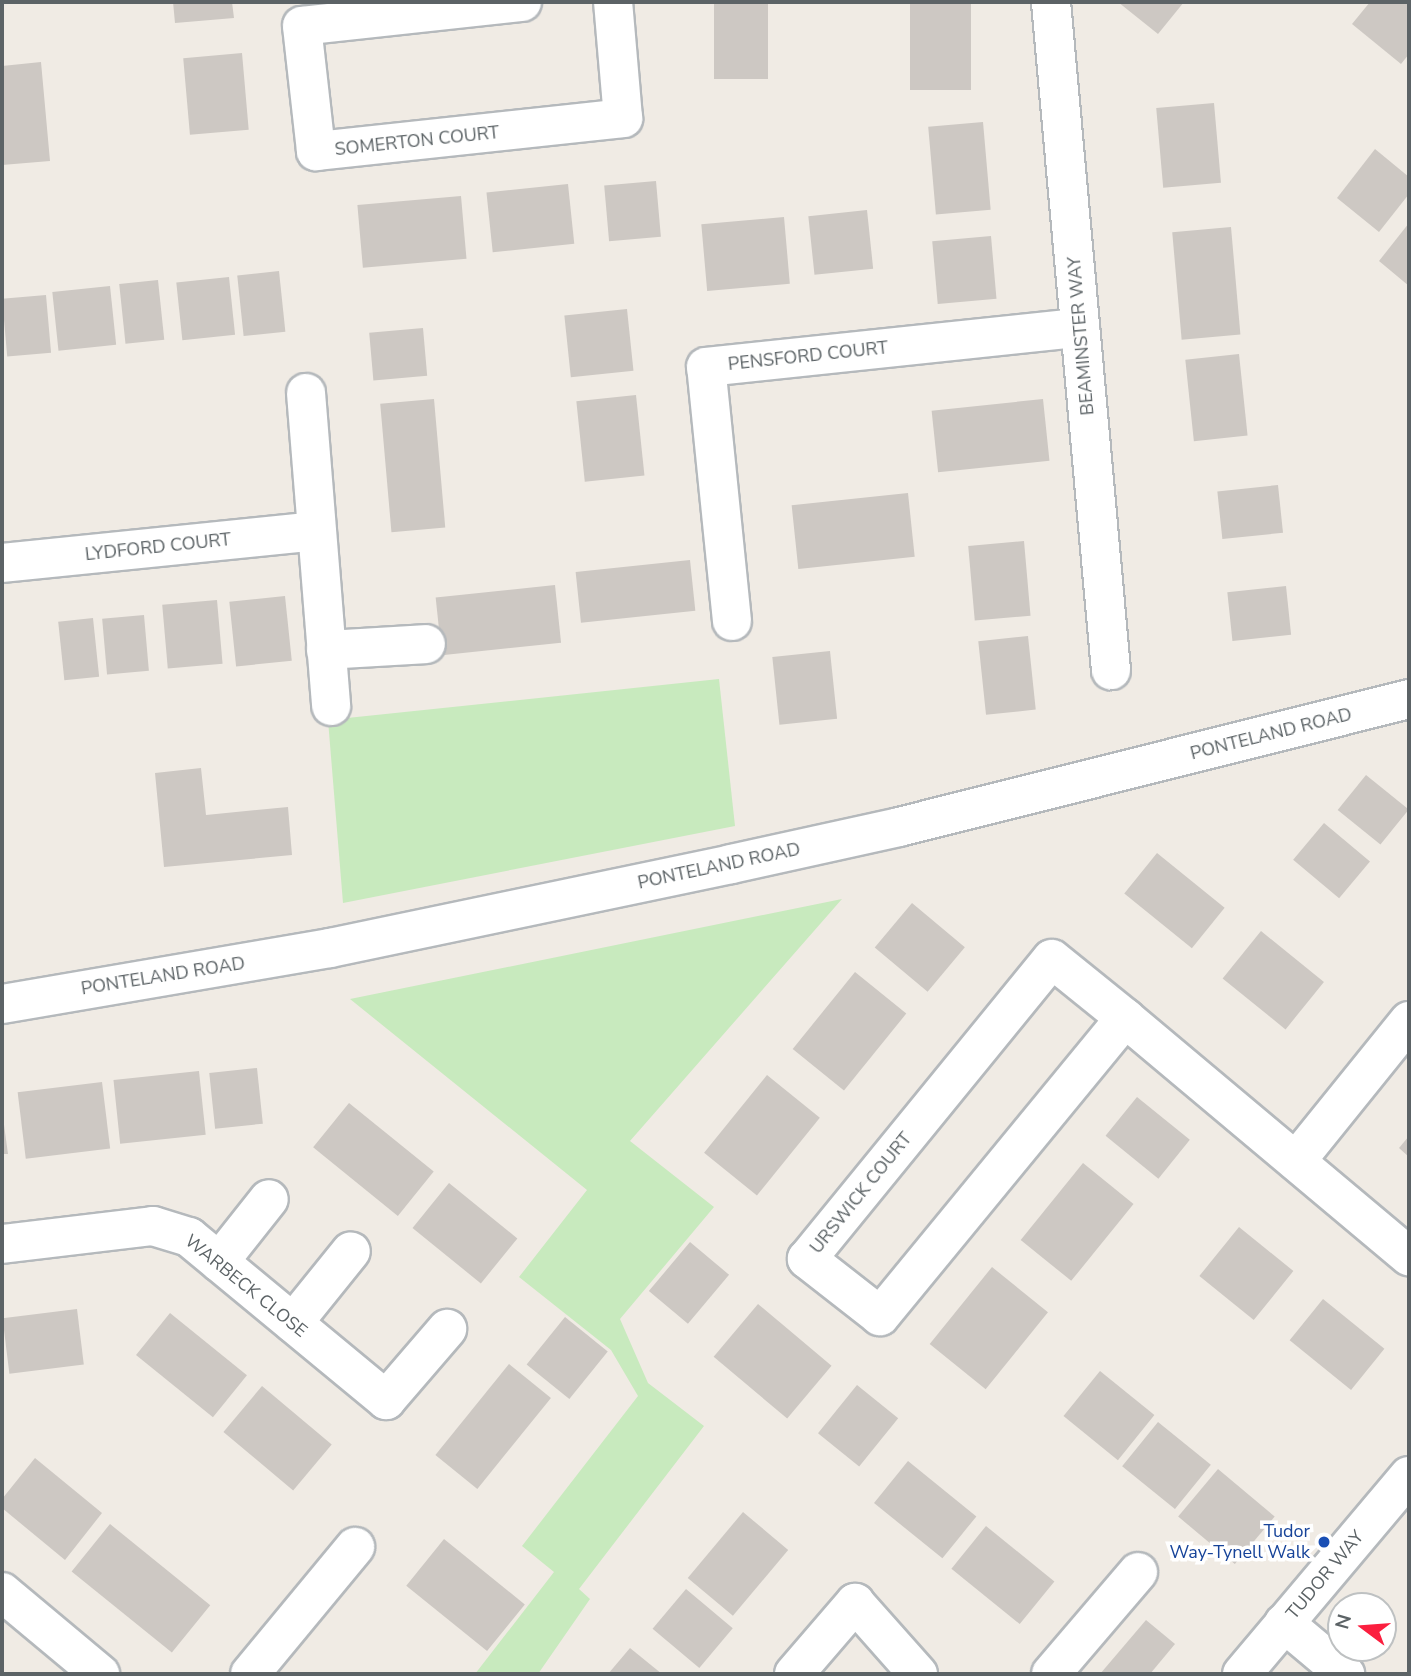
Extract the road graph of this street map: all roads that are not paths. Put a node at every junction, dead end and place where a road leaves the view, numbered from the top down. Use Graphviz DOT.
graph roads {
  1 [pos="522,2"];
  2 [pos="613,2"];
  3 [pos="1051,2"];
  4 [pos="1080,328"];
  5 [pos="306,393"];
  6 [pos="315,531"];
  7 [pos="2,563"];
  8 [pos="732,621"];
  9 [pos="426,644"];
  10 [pos="326,650"];
  11 [pos="1111,670"];
  12 [pos="1409,699"];
  13 [pos="331,706"];
  14 [pos="9,1001"];
  15 [pos="1125,1018"];
  16 [pos="1409,1021"];
  17 [pos="1296,1161"];
  18 [pos="269,1199"];
  19 [pos="2,1244"];
  20 [pos="351,1251"];
  21 [pos="1409,1256"];
  22 [pos="219,1262"];
  23 [pos="293,1323"];
  24 [pos="447,1329"];
  25 [pos="1409,1476"];
  26 [pos="355,1547"];
  27 [pos="1138,1572"];
  28 [pos="2,1592"];
  29 [pos="1284,1623"];
  30 [pos="912,1673"];
  31 [pos="100,1674"];
  32 [pos="250,1674"];
  33 [pos="794,1674"];
  34 [pos="1051,1674"];
  35 [pos="1242,1674"];
  36 [pos="1345,1674"];
  1 -- 2 [label="street, SOMERTON COURT"];
  3 -- 4 [label="street, BEAMINSTER WAY"];
  4 -- 8 [label="street, PENSFORD COURT"];
  4 -- 11 [label="street, BEAMINSTER WAY"];
  5 -- 6 [label="street"];
  6 -- 7 [label="street, LYDFORD COURT"];
  6 -- 10 [label="street"];
  9 -- 10 [label="street"];
  10 -- 13 [label="street"];
  12 -- 14 [label="street, PONTELAND ROAD"];
  15 -- 15 [label="street, URSWICK COURT"];
  15 -- 17 [label="street, URSWICK COURT"];
  16 -- 17 [label="street"];
  17 -- 21 [label="street, URSWICK COURT"];
  18 -- 22 [label="street"];
  19 -- 22 [label="street, WARBECK CLOSE"];
  20 -- 23 [label="street"];
  22 -- 23 [label="street, WARBECK CLOSE"];
  23 -- 24 [label="street, WARBECK CLOSE"];
  25 -- 29 [label="street, TUDOR WAY"];
  26 -- 32 [label="street"];
  27 -- 34 [label="street"];
  28 -- 31 [label="street"];
  29 -- 35 [label="street, TUDOR WAY"];
  29 -- 36 [label="street"];
  30 -- 33 [label="street"];
}
